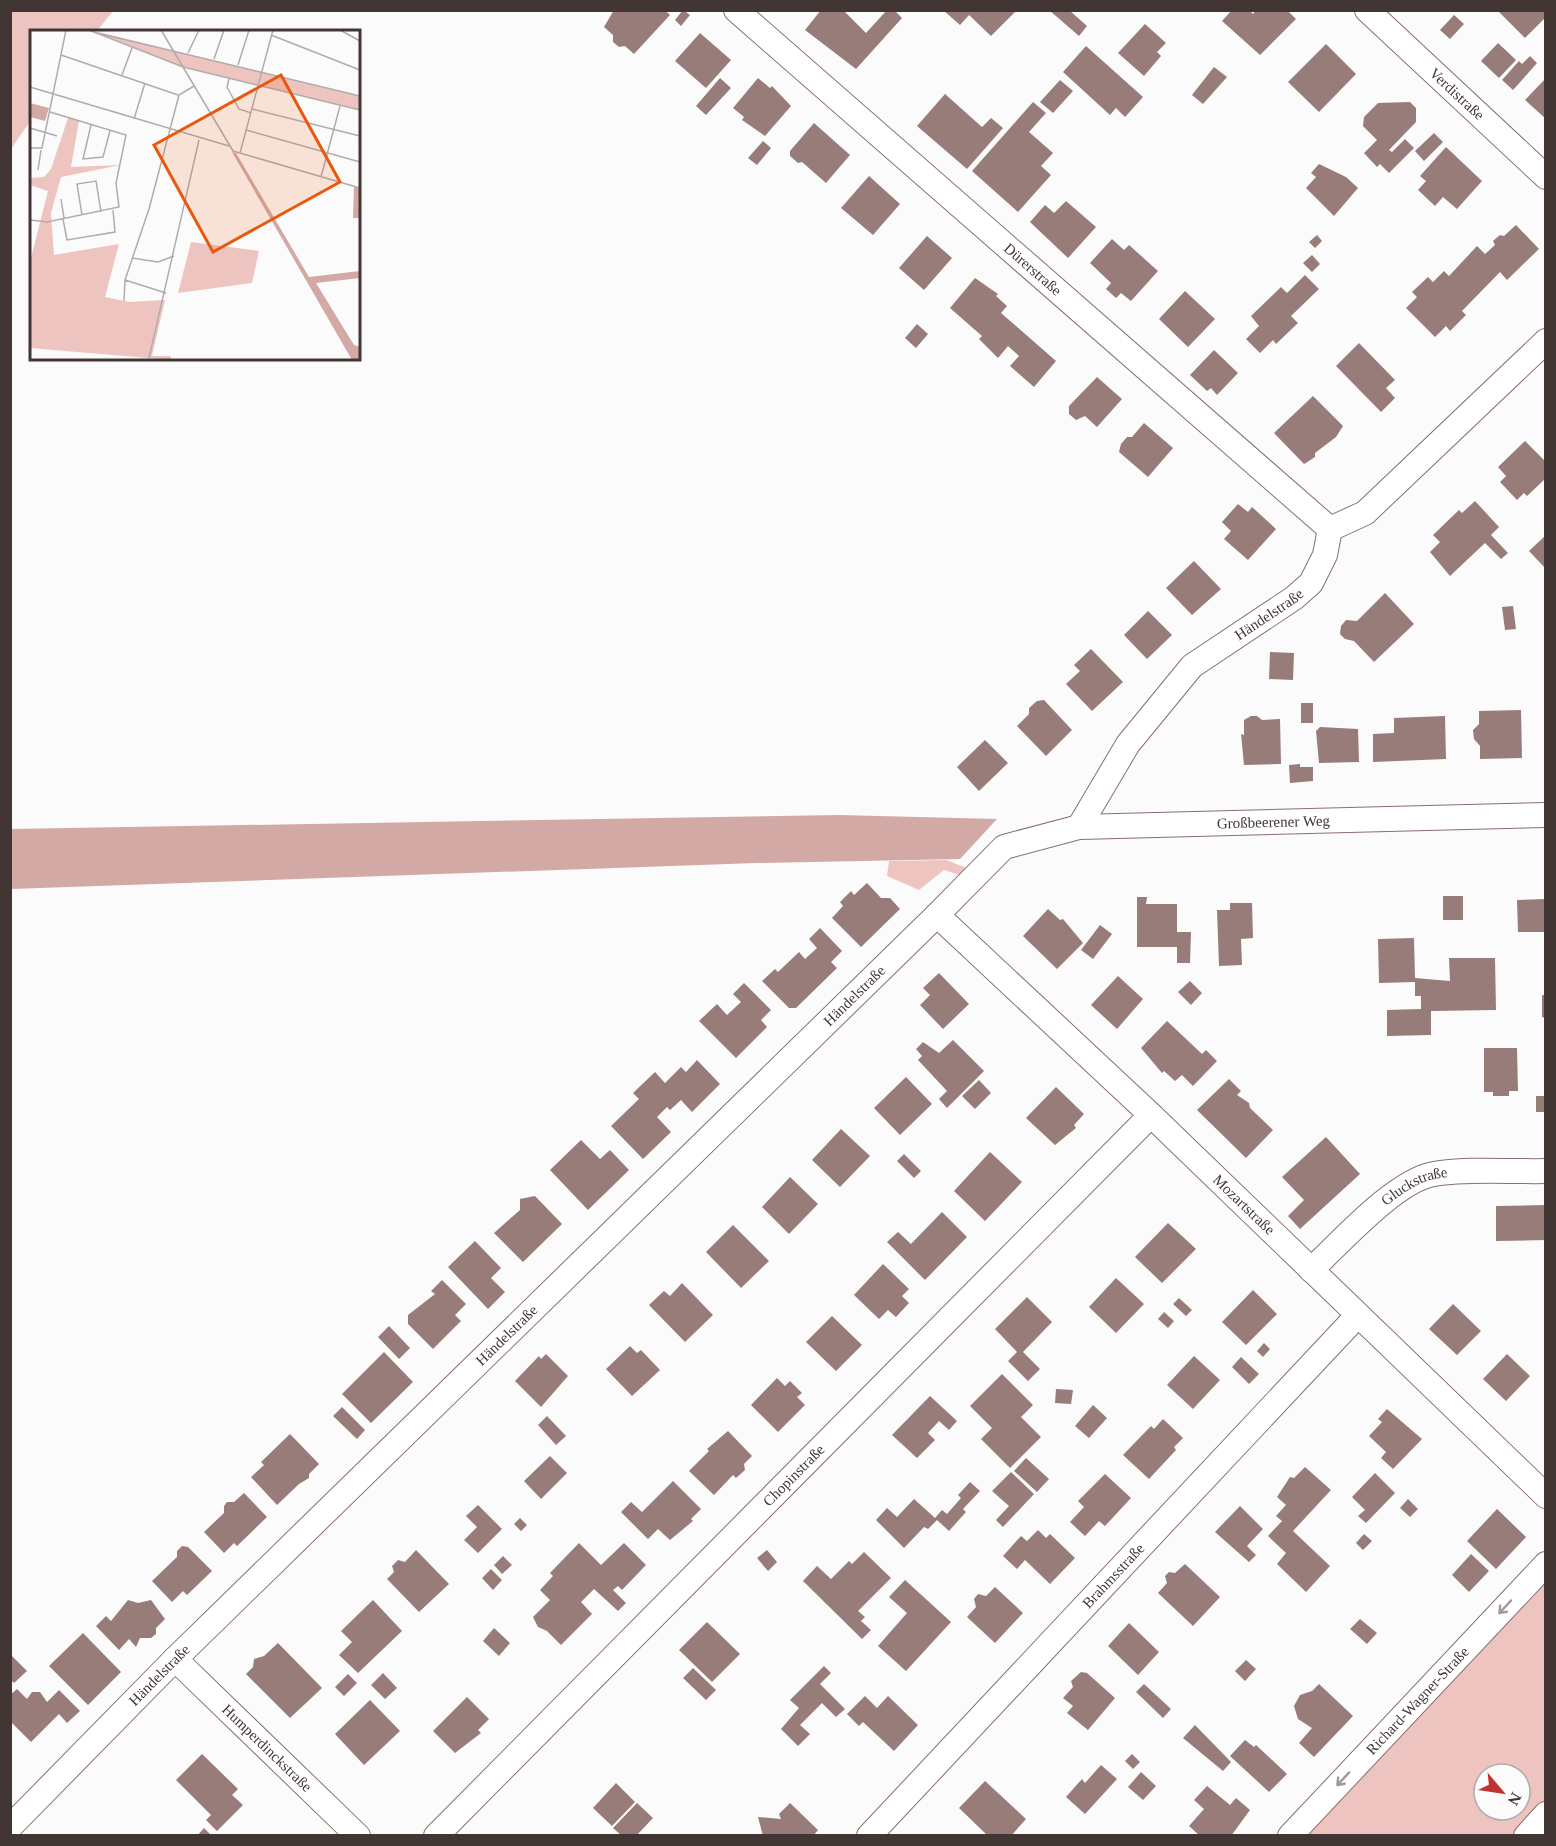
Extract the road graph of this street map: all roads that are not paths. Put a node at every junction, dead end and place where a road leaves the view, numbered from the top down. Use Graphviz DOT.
graph roads {
  1 [pos="736,10"];
  2 [pos="1367,10"];
  3 [pos="1545,177"];
  4 [pos="1545,341"];
  5 [pos="1330,529"];
  6 [pos="1545,815"];
  7 [pos="1079,827"];
  8 [pos="1004,847"];
  9 [pos="937,915"];
  10 [pos="1150,1115"];
  11 [pos="1545,1171"];
  12 [pos="1311,1270"];
  13 [pos="1358,1315"];
  14 [pos="1545,1496"];
  15 [pos="1545,1564"];
  16 [pos="175,1659"];
  17 [pos="1545,1814"];
  18 [pos="10,1827"];
  19 [pos="358,1836"];
  20 [pos="436,1836"];
  21 [pos="869,1836"];
  22 [pos="1290,1836"];
  23 [pos="1526,1836"];
  1 -- 5 [label="street, Dürerstraße"];
  2 -- 3 [label="street, Verdistraße"];
  4 -- 5 [label="street"];
  5 -- 7 [label="street, Händelstraße"];
  6 -- 7 [label="street, Großbeerener Weg"];
  7 -- 8 [label="street, Großbeerener Weg"];
  8 -- 9 [label="street, Händelstraße"];
  9 -- 10 [label="street, Mozartstraße"];
  9 -- 16 [label="street, Händelstraße"];
  10 -- 12 [label="street, Mozartstraße"];
  10 -- 20 [label="street, Chopinstraße"];
  11 -- 12 [label="street, Gluckstraße"];
  12 -- 13 [label="street, Mozartstraße"];
  13 -- 14 [label="street, Mozartstraße"];
  13 -- 21 [label="street, Brahmsstraße"];
  15 -- 22 [label="street, Richard-Wagner-Straße, one-way"];
  16 -- 18 [label="street, Händelstraße"];
  16 -- 19 [label="street, Humperdinckstraße"];
  17 -- 23 [label="street"];
}
